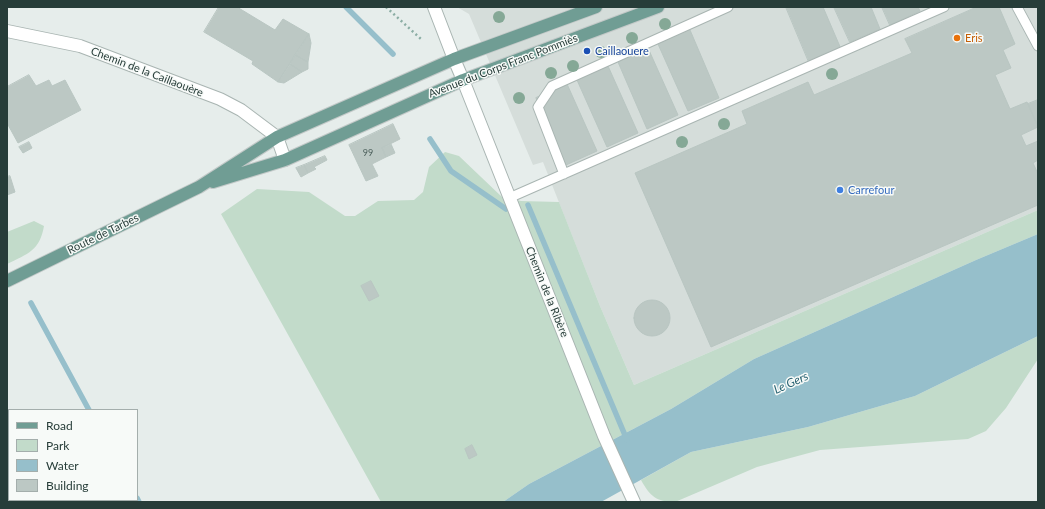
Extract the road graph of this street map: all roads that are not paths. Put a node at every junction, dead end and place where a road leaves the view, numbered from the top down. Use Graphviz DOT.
graph roads {
  1 [pos="434,7"];
  2 [pos="596,7"];
  3 [pos="658,7"];
  4 [pos="728,7"];
  5 [pos="944,7"];
  6 [pos="1017,7"];
  7 [pos="7,31"];
  8 [pos="1038,46"];
  9 [pos="454,59"];
  10 [pos="463,80"];
  11 [pos="277,137"];
  12 [pos="285,160"];
  13 [pos="564,174"];
  14 [pos="199,187"];
  15 [pos="510,198"];
  16 [pos="7,281"];
  17 [pos="632,500"];
  1 -- 9 [label="street, Chemin de la Ribère"];
  2 -- 9 [label="main road, Avenue du Corps Franc Pommiès"];
  3 -- 10 [label="main road, Avenue du Corps Franc Pommiès"];
  4 -- 13 [label="lane"];
  5 -- 13 [label="lane"];
  6 -- 8 [label="lane"];
  7 -- 11 [label="street, Chemin de la Caillaouère"];
  9 -- 10 [label="street, Chemin de la Ribère"];
  9 -- 11 [label="main road, Avenue du Corps Franc Pommiès"];
  10 -- 12 [label="main road, Avenue du Corps Franc Pommiès"];
  10 -- 15 [label="street, Chemin de la Ribère"];
  11 -- 12 [label="street"];
  11 -- 14 [label="main road, Route de Tarbes"];
  12 -- 14 [label="main road, Route de Tarbes"];
  13 -- 15 [label="lane"];
  14 -- 16 [label="main road, Route de Tarbes"];
  15 -- 17 [label="street, Chemin de la Ribère"];
}
